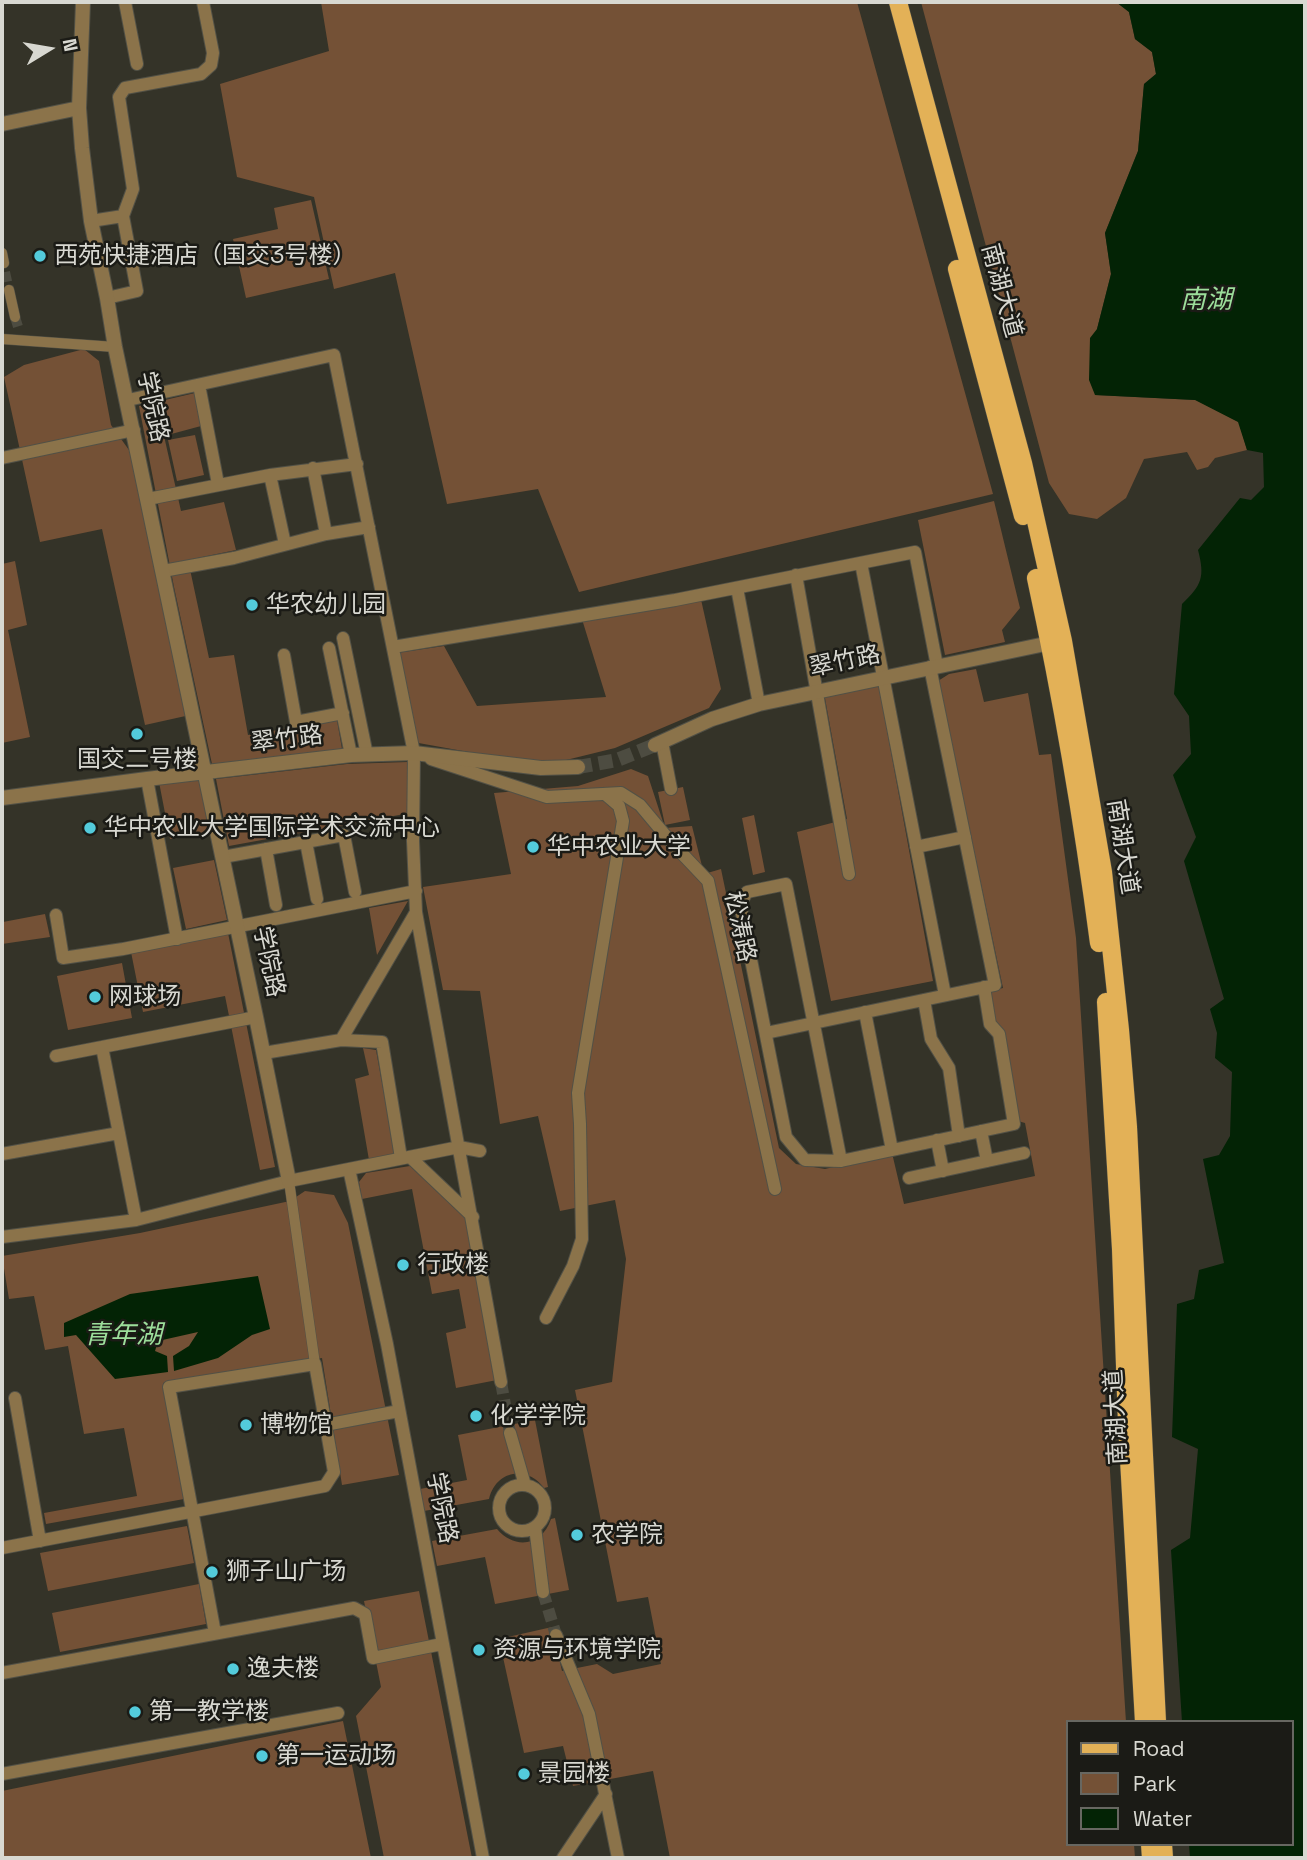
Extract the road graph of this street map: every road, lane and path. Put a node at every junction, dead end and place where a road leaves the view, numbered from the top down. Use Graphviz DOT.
graph roads {
  1 [pos="86,2"];
  2 [pos="125,2"];
  3 [pos="203,2"];
  4 [pos="886,2"];
  5 [pos="898,2"];
  6 [pos="137,64"];
  7 [pos="79,108"];
  8 [pos="2,124"];
  9 [pos="123,216"];
  10 [pos="91,221"];
  11 [pos="9,290"];
  12 [pos="107,298"];
  13 [pos="15,317"];
  14 [pos="19,330"];
  15 [pos="2,339"];
  16 [pos="21,341"];
  17 [pos="115,347"];
  18 [pos="199,385"];
  19 [pos="128,401"];
  20 [pos="134,430"];
  21 [pos="2,458"];
  22 [pos="357,464"];
  23 [pos="313,468"];
  24 [pos="270,475"];
  25 [pos="218,484"];
  26 [pos="148,499"];
  27 [pos="369,527"];
  28 [pos="326,534"];
  29 [pos="285,544"];
  30 [pos="861,563"];
  31 [pos="163,571"];
  32 [pos="796,575"];
  33 [pos="737,587"];
  34 [pos="343,638"];
  35 [pos="1050,643"];
  36 [pos="393,646"];
  37 [pos="328,649"];
  38 [pos="284,656"];
  39 [pos="934,666"];
  40 [pos="883,677"];
  41 [pos="817,691"];
  42 [pos="759,704"];
  43 [pos="343,713"];
  44 [pos="658,744"];
  45 [pos="414,753"];
  46 [pos="351,755"];
  47 [pos="367,755"];
  48 [pos="578,767"];
  49 [pos="205,772"];
  50 [pos="147,779"];
  51 [pos="671,789"];
  52 [pos="605,794"];
  53 [pos="2,798"];
  54 [pos="965,837"];
  55 [pos="306,842"];
  56 [pos="916,846"];
  57 [pos="265,849"];
  58 [pos="223,857"];
  59 [pos="849,874"];
  60 [pos="416,891"];
  61 [pos="355,892"];
  62 [pos="317,899"];
  63 [pos="276,905"];
  64 [pos="416,912"];
  65 [pos="56,915"];
  66 [pos="237,926"];
  67 [pos="177,939"];
  68 [pos="984,987"];
  69 [pos="945,995"];
  70 [pos="923,1000"];
  71 [pos="865,1012"];
  72 [pos="256,1017"];
  73 [pos="814,1023"];
  74 [pos="766,1033"];
  75 [pos="341,1040"];
  76 [pos="102,1047"];
  77 [pos="264,1053"];
  78 [pos="56,1056"];
  79 [pos="981,1131"];
  80 [pos="119,1133"];
  81 [pos="959,1136"];
  82 [pos="937,1140"];
  83 [pos="459,1147"];
  84 [pos="892,1150"];
  85 [pos="480,1151"];
  86 [pos="1024,1153"];
  87 [pos="2,1154"];
  88 [pos="406,1158"];
  89 [pos="841,1161"];
  90 [pos="987,1161"];
  91 [pos="349,1169"];
  92 [pos="943,1171"];
  93 [pos="909,1178"];
  94 [pos="289,1181"];
  95 [pos="775,1189"];
  96 [pos="473,1217"];
  97 [pos="136,1220"];
  98 [pos="2,1237"];
  99 [pos="546,1318"];
  100 [pos="315,1364"];
  101 [pos="501,1382"];
  102 [pos="15,1398"];
  103 [pos="399,1411"];
  104 [pos="325,1425"];
  105 [pos="510,1433"];
  106 [pos="525,1485"];
  107 [pos="192,1511"];
  108 [pos="535,1527"];
  109 [pos="40,1541"];
  110 [pos="2,1548"];
  111 [pos="543,1592"];
  112 [pos="215,1633"];
  113 [pos="556,1635"];
  114 [pos="442,1644"];
  115 [pos="2,1673"];
  116 [pos="338,1713"];
  117 [pos="1143,1720"];
  118 [pos="1157,1720"];
  119 [pos="2,1774"];
  120 [pos="606,1794"];
  121 [pos="483,1858"];
  122 [pos="563,1858"];
  123 [pos="618,1858"];
  1 -- 7 [label="street, 学院路"];
  2 -- 6 [label="street"];
  3 -- 9 [label="street"];
  4 -- 35 [label="main road, 南湖大道"];
  5 -- 118 [label="main road, 南湖大道"];
  7 -- 8 [label="street"];
  7 -- 10 [label="street, 学院路"];
  9 -- 10 [label="street"];
  9 -- 12 [label="street"];
  10 -- 12 [label="street, 学院路"];
  11 -- 13 [label="street"];
  12 -- 17 [label="street, 学院路"];
  14 -- 16 [label="street"];
  15 -- 16 [label="street"];
  16 -- 17 [label="street"];
  17 -- 19 [label="street, 学院路"];
  18 -- 19 [label="street"];
  18 -- 22 [label="street"];
  18 -- 25 [label="street"];
  19 -- 20 [label="street, 学院路"];
  20 -- 21 [label="street"];
  20 -- 26 [label="street, 学院路"];
  22 -- 23 [label="street"];
  22 -- 27 [label="street"];
  23 -- 24 [label="street"];
  23 -- 28 [label="street"];
  24 -- 25 [label="street"];
  24 -- 29 [label="street"];
  25 -- 26 [label="street"];
  26 -- 31 [label="street, 学院路"];
  27 -- 28 [label="street"];
  27 -- 36 [label="street"];
  28 -- 29 [label="street"];
  29 -- 31 [label="street"];
  30 -- 32 [label="street"];
  30 -- 39 [label="street"];
  30 -- 40 [label="street"];
  31 -- 49 [label="street, 学院路"];
  32 -- 33 [label="street"];
  32 -- 41 [label="street"];
  33 -- 36 [label="street"];
  33 -- 42 [label="street"];
  34 -- 47 [label="street"];
  35 -- 39 [label="street, 翠竹路"];
  35 -- 117 [label="main road, 南湖大道"];
  36 -- 45 [label="street"];
  37 -- 43 [label="street"];
  38 -- 43 [label="street"];
  39 -- 40 [label="street, 翠竹路"];
  39 -- 54 [label="street"];
  40 -- 41 [label="street, 翠竹路"];
  40 -- 56 [label="street"];
  41 -- 42 [label="street, 翠竹路"];
  41 -- 59 [label="street"];
  42 -- 44 [label="street, 翠竹路"];
  43 -- 46 [label="street"];
  44 -- 51 [label="street"];
  45 -- 47 [label="street, 翠竹路"];
  45 -- 48 [label="street, 翠竹路"];
  45 -- 52 [label="street, 松涛路"];
  45 -- 60 [label="street"];
  46 -- 47 [label="street, 翠竹路"];
  46 -- 49 [label="street, 翠竹路"];
  49 -- 50 [label="street, 翠竹路"];
  49 -- 58 [label="street, 学院路"];
  50 -- 53 [label="street, 翠竹路"];
  50 -- 67 [label="street"];
  52 -- 95 [label="street, 松涛路"];
  52 -- 99 [label="street"];
  54 -- 56 [label="street"];
  54 -- 68 [label="street"];
  55 -- 57 [label="street"];
  55 -- 61 [label="street"];
  55 -- 62 [label="street"];
  56 -- 69 [label="street"];
  57 -- 58 [label="street"];
  57 -- 63 [label="street"];
  58 -- 66 [label="street, 学院路"];
  60 -- 64 [label="street"];
  60 -- 66 [label="street"];
  64 -- 75 [label="street"];
  64 -- 83 [label="street"];
  65 -- 67 [label="street"];
  66 -- 67 [label="street"];
  66 -- 72 [label="street, 学院路"];
  68 -- 69 [label="street"];
  68 -- 79 [label="street"];
  69 -- 70 [label="street"];
  70 -- 71 [label="street"];
  70 -- 81 [label="street"];
  71 -- 73 [label="street"];
  71 -- 84 [label="street"];
  72 -- 76 [label="street"];
  72 -- 77 [label="street, 学院路"];
  73 -- 74 [label="street"];
  73 -- 74 [label="street"];
  73 -- 89 [label="street"];
  74 -- 89 [label="street"];
  75 -- 77 [label="street"];
  75 -- 88 [label="street"];
  76 -- 78 [label="street"];
  76 -- 80 [label="street"];
  77 -- 94 [label="street, 学院路"];
  79 -- 81 [label="street"];
  79 -- 90 [label="street"];
  80 -- 87 [label="street"];
  80 -- 97 [label="street"];
  81 -- 82 [label="street"];
  82 -- 84 [label="street"];
  82 -- 92 [label="street"];
  83 -- 85 [label="street"];
  83 -- 88 [label="street"];
  83 -- 96 [label="street"];
  84 -- 89 [label="street"];
  86 -- 90 [label="street"];
  88 -- 91 [label="street"];
  88 -- 96 [label="street"];
  90 -- 92 [label="street"];
  91 -- 94 [label="street"];
  91 -- 103 [label="street, 学院路"];
  92 -- 93 [label="street"];
  94 -- 97 [label="street"];
  94 -- 100 [label="street"];
  96 -- 101 [label="street"];
  97 -- 98 [label="street"];
  100 -- 104 [label="street"];
  100 -- 107 [label="street"];
  102 -- 109 [label="street"];
  103 -- 104 [label="street"];
  103 -- 114 [label="street, 学院路"];
  104 -- 107 [label="street"];
  105 -- 106 [label="street"];
  106 -- 108 [label="street"];
  106 -- 108 [label="street"];
  107 -- 109 [label="street"];
  107 -- 112 [label="street"];
  108 -- 111 [label="street"];
  109 -- 110 [label="street"];
  112 -- 114 [label="street"];
  112 -- 115 [label="street"];
  113 -- 120 [label="street"];
  114 -- 121 [label="street, 学院路"];
  116 -- 119 [label="street"];
  120 -- 122 [label="street"];
  120 -- 123 [label="street"];
}
